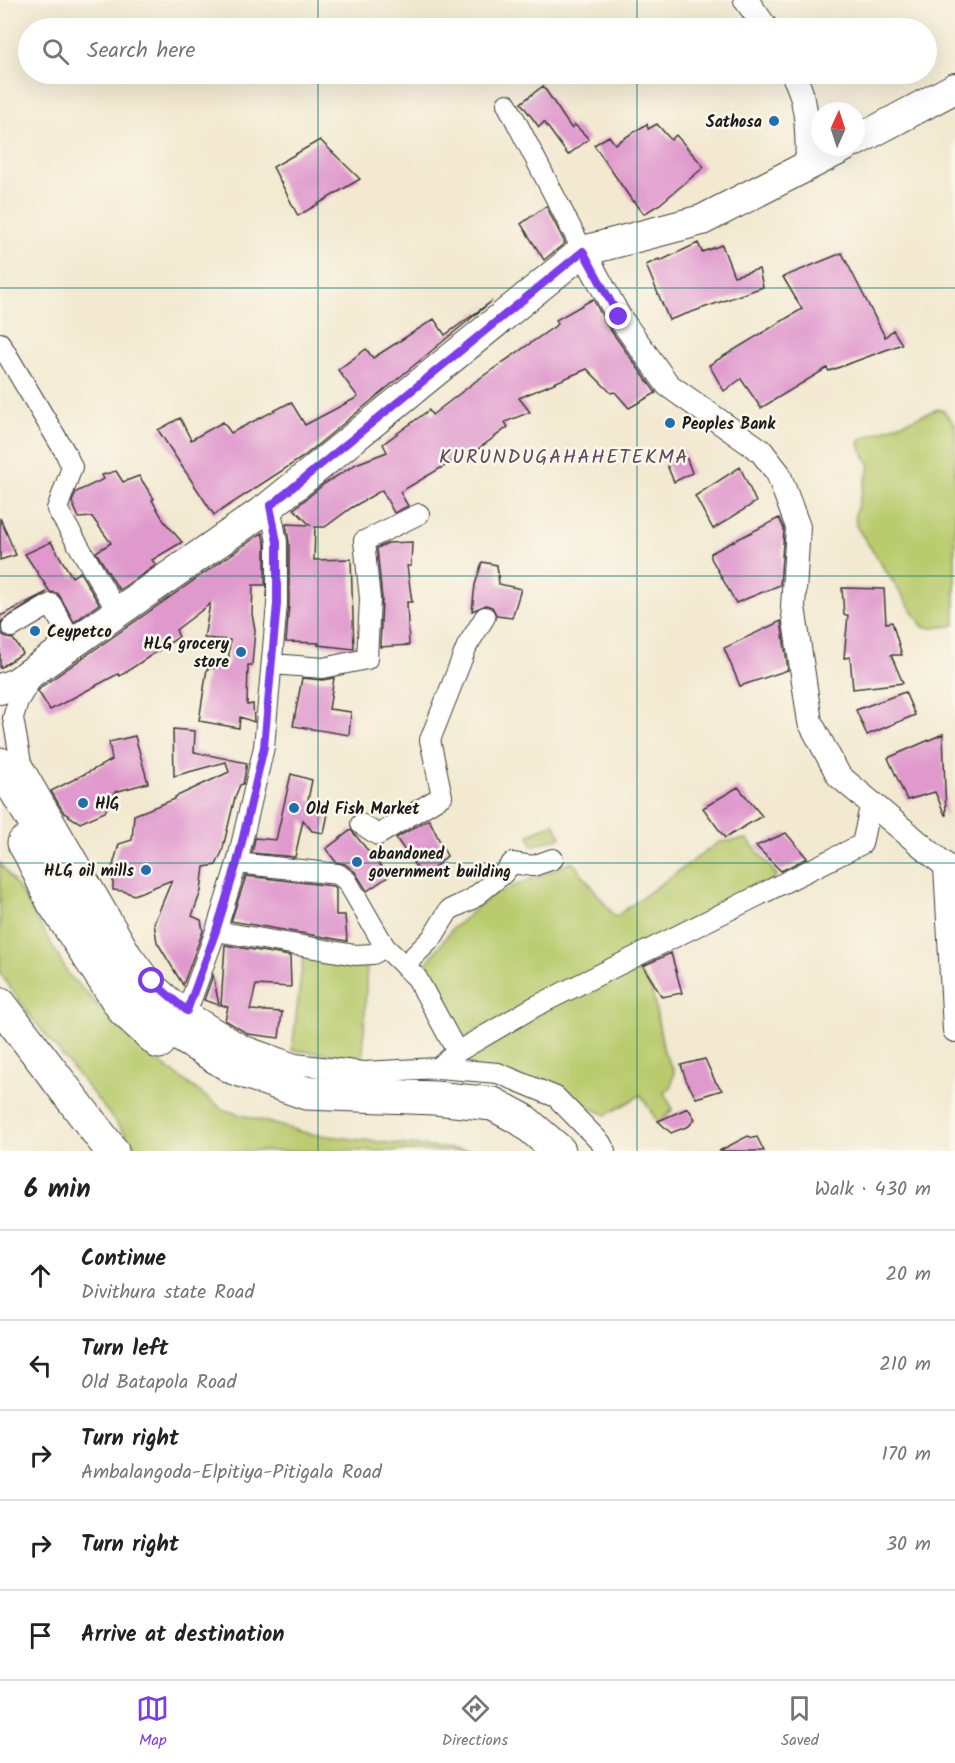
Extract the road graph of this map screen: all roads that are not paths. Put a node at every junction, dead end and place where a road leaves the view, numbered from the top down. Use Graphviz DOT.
graph roads {
  1 [pos="746,0"];
  2 [pos="759,18"];
  3 [pos="799,84"];
  4 [pos="955,88"];
  5 [pos="507,104"];
  6 [pos="865,136"];
  7 [pos="827,156"];
  8 [pos="808,166"];
  9 [pos="583,251"];
  10 [pos="0,343"];
  11 [pos="270,506"];
  12 [pos="419,514"];
  13 [pos="117,611"];
  14 [pos="485,617"];
  15 [pos="12,627"];
  16 [pos="72,643"];
  17 [pos="41,664"];
  18 [pos="272,664"];
  19 [pos="5,692"];
  20 [pos="0,764"];
  21 [pos="871,802"];
  22 [pos="0,806"];
  23 [pos="361,824"];
  24 [pos="553,859"];
  25 [pos="237,863"];
  26 [pos="950,868"];
  27 [pos="216,931"];
  28 [pos="385,947"];
  29 [pos="404,966"];
  30 [pos="0,1004"];
  31 [pos="187,1011"];
  32 [pos="955,1021"];
  33 [pos="0,1035"];
  34 [pos="457,1052"];
  35 [pos="438,1068"];
  36 [pos="99,1146"];
  37 [pos="530,1151"];
  38 [pos="559,1151"];
  39 [pos="605,1151"];
  1 -- 2 [label="street"];
  3 -- 8 [label="street"];
  4 -- 6 [label="main road"];
  5 -- 9 [label="street"];
  7 -- 8 [label="main road"];
  8 -- 9 [label="main road"];
  9 -- 11 [label="main road"];
  9 -- 21 [label="street"];
  10 -- 13 [label="street"];
  11 -- 13 [label="main road"];
  11 -- 18 [label="street"];
  12 -- 18 [label="street"];
  13 -- 16 [label="main road"];
  14 -- 23 [label="street"];
  15 -- 16 [label="street"];
  16 -- 17 [label="main road"];
  17 -- 19 [label="main road"];
  17 -- 31 [label="street"];
  18 -- 25 [label="street"];
  20 -- 38 [label="highway"];
  21 -- 26 [label="street"];
  21 -- 34 [label="street"];
  22 -- 37 [label="highway"];
  24 -- 29 [label="street"];
  25 -- 27 [label="street"];
  25 -- 28 [label="street"];
  26 -- 32 [label="street"];
  27 -- 28 [label="street"];
  27 -- 31 [label="street"];
  28 -- 29 [label="street"];
  29 -- 34 [label="street"];
  30 -- 36 [label="highway"];
  31 -- 35 [label="street"];
  33 -- 36 [label="highway"];
  34 -- 35 [label="street"];
  35 -- 39 [label="street"];
}
